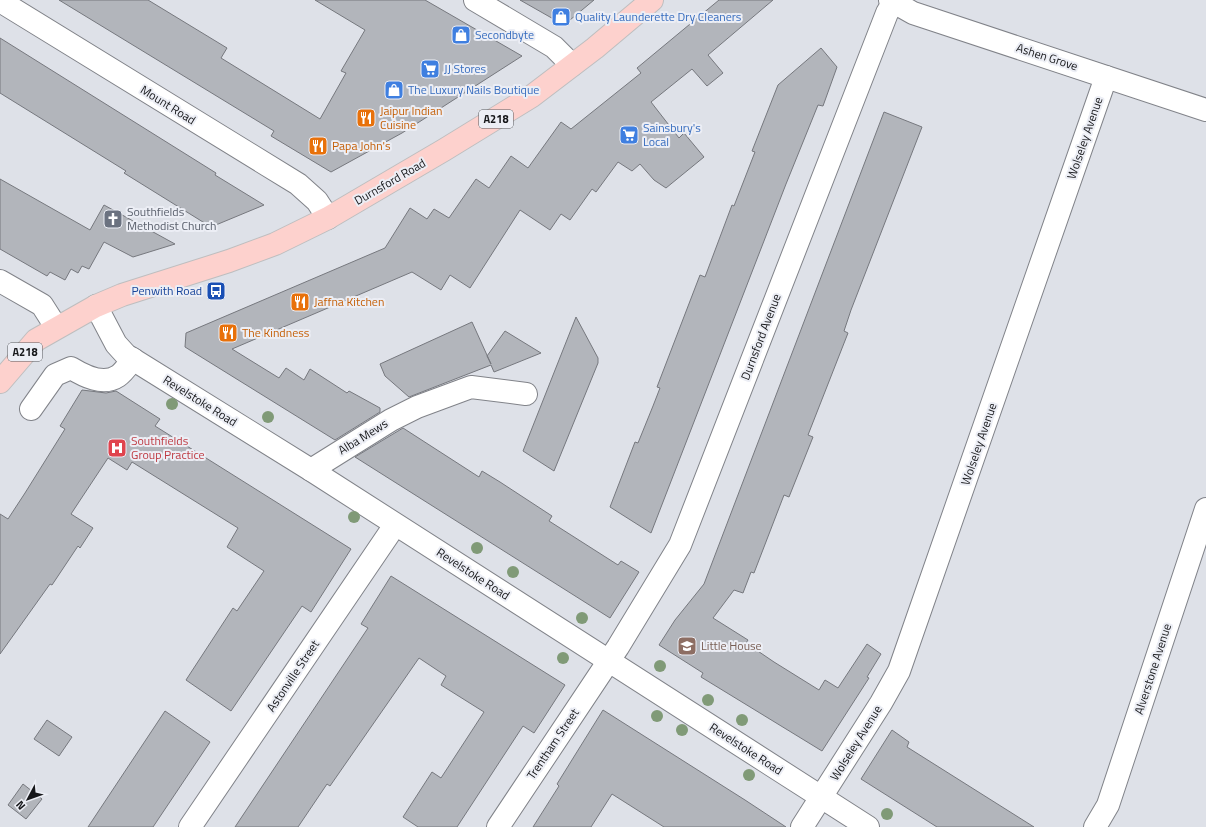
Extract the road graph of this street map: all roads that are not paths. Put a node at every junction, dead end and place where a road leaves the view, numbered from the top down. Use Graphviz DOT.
graph roads {
  1 [pos="0,0"];
  2 [pos="475,0"];
  3 [pos="652,0"];
  4 [pos="892,1"];
  5 [pos="572,65"];
  6 [pos="1106,77"];
  7 [pos="1206,110"];
  8 [pos="328,218"];
  9 [pos="0,281"];
  10 [pos="96,306"];
  11 [pos="56,328"];
  12 [pos="133,359"];
  13 [pos="0,382"];
  14 [pos="526,394"];
  15 [pos="31,409"];
  16 [pos="311,470"];
  17 [pos="1206,509"];
  18 [pos="395,524"];
  19 [pos="609,661"];
  20 [pos="822,797"];
  21 [pos="190,827"];
  22 [pos="498,827"];
  23 [pos="802,827"];
  24 [pos="868,827"];
  25 [pos="1095,827"];
  1 -- 8 [label="street, Mount Road"];
  2 -- 5 [label="street"];
  3 -- 5 [label="main road, Durnsford Road / A218"];
  4 -- 6 [label="street, Ashen Grove"];
  4 -- 19 [label="street, Durnsford Avenue"];
  5 -- 8 [label="main road, Durnsford Road / A218"];
  6 -- 7 [label="street, Ashen Grove"];
  6 -- 20 [label="street, Wolseley Avenue"];
  8 -- 10 [label="main road, Durnsford Road / A218"];
  9 -- 11 [label="street"];
  10 -- 11 [label="main road, A218"];
  10 -- 12 [label="street, Revelstoke Road"];
  11 -- 13 [label="main road, A218"];
  12 -- 15 [label="street"];
  12 -- 16 [label="street, Revelstoke Road"];
  14 -- 16 [label="street, Alba Mews"];
  16 -- 18 [label="street, Revelstoke Road"];
  17 -- 25 [label="street, Alverstone Avenue"];
  18 -- 19 [label="street, Revelstoke Road"];
  18 -- 21 [label="street, Astonville Street"];
  19 -- 20 [label="street, Revelstoke Road"];
  19 -- 22 [label="street, Trentham Street"];
  20 -- 23 [label="street, Wolseley Avenue"];
  20 -- 24 [label="street, Revelstoke Road"];
}
